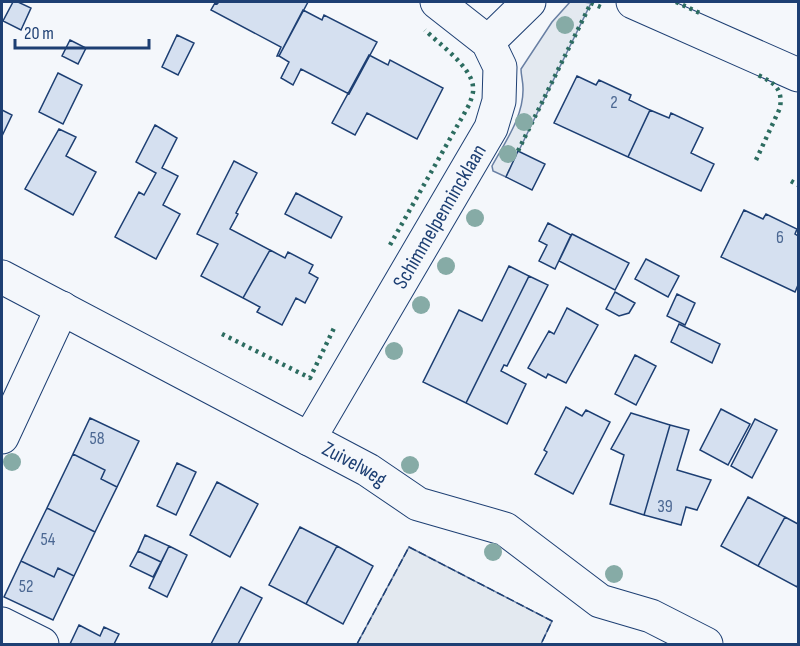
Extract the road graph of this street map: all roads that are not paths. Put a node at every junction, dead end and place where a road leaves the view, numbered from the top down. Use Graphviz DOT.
graph roads {
  1 [pos="438,2"];
  2 [pos="529,2"];
  3 [pos="633,2"];
  4 [pos="488,42"];
  5 [pos="798,75"];
  6 [pos="2,277"];
  7 [pos="62,308"];
  8 [pos="2,437"];
  9 [pos="309,439"];
  10 [pos="2,624"];
  11 [pos="42,645"];
  12 [pos="706,645"];
  1 -- 4 [label="street, Schimmelpennincklaan"];
  2 -- 4 [label="street"];
  3 -- 5 [label="street"];
  4 -- 9 [label="street, Schimmelpennincklaan"];
  6 -- 7 [label="street, Zuivelweg"];
  7 -- 8 [label="street"];
  7 -- 9 [label="street, Zuivelweg"];
  9 -- 12 [label="street, Zuivelweg"];
  10 -- 11 [label="street"];
}
